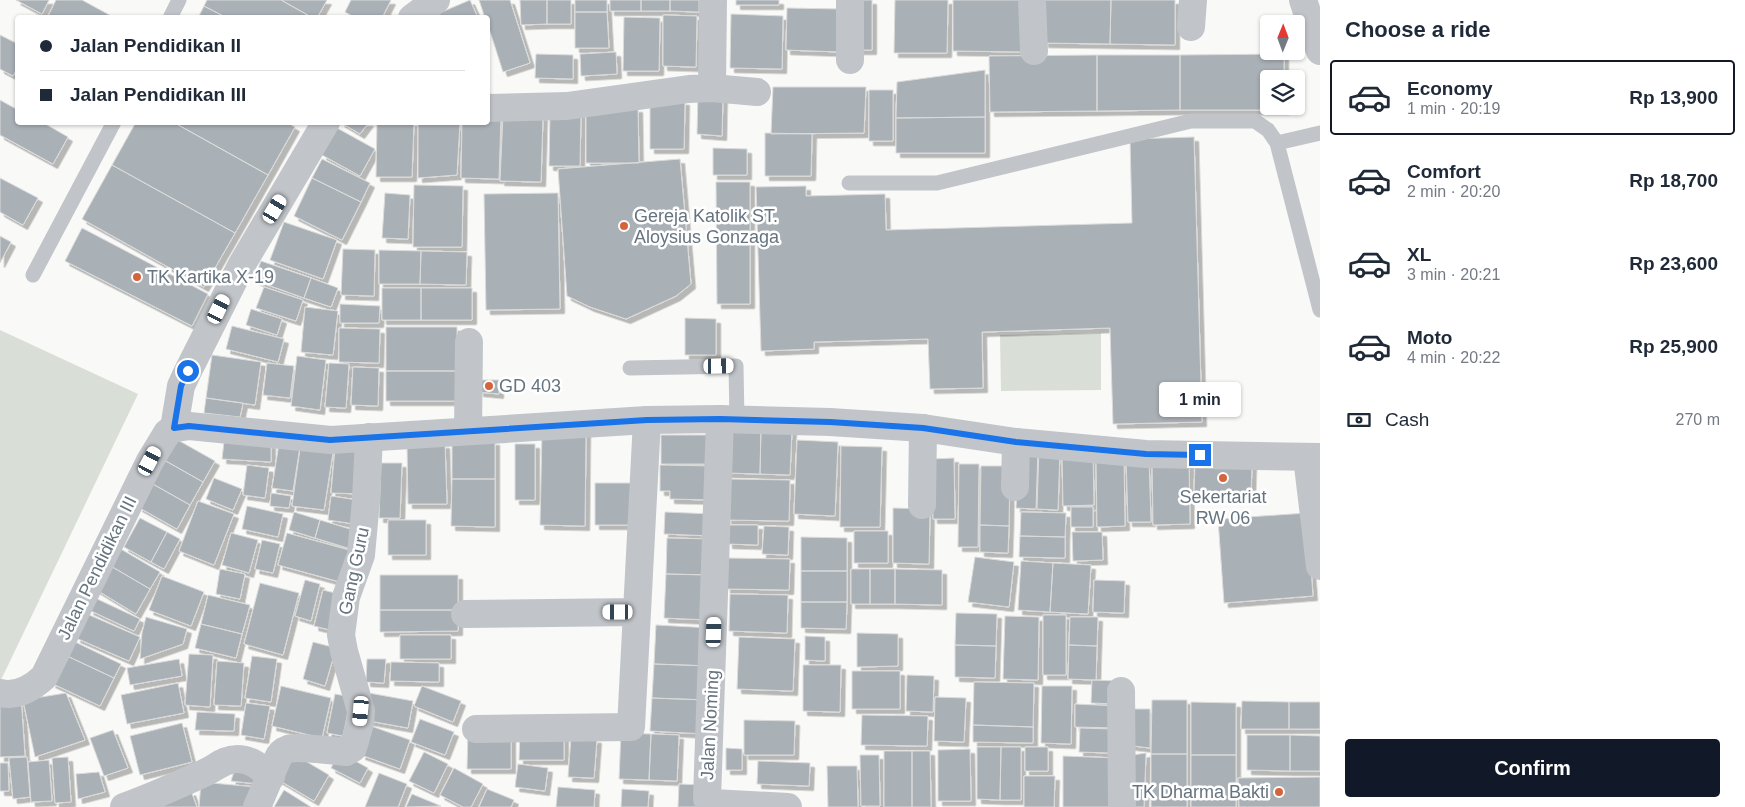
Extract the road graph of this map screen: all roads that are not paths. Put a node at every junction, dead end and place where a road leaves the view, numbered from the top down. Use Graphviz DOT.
graph roads {
  1 [pos="179,0"];
  2 [pos="436,0"];
  3 [pos="713,0"];
  4 [pos="850,0"];
  5 [pos="1032,0"];
  6 [pos="1193,0"];
  7 [pos="1303,0"];
  8 [pos="172,15"];
  9 [pos="416,15"];
  10 [pos="1191,27"];
  11 [pos="1034,51"];
  12 [pos="1320,51"];
  13 [pos="850,60"];
  14 [pos="712,88"];
  15 [pos="757,92"];
  16 [pos="490,108"];
  17 [pos="112,125"];
  18 [pos="319,125"];
  19 [pos="1320,133"];
  20 [pos="1276,143"];
  21 [pos="849,183"];
  22 [pos="33,275"];
  23 [pos="1320,310"];
  24 [pos="470,342"];
  25 [pos="630,368"];
  26 [pos="728,419"];
  27 [pos="647,420"];
  28 [pos="174,428"];
  29 [pos="923,428"];
  30 [pos="468,431"];
  31 [pos="369,437"];
  32 [pos="1016,442"];
  33 [pos="1314,457"];
  34 [pos="1015,487"];
  35 [pos="922,505"];
  36 [pos="1320,566"];
  37 [pos="637,612"];
  38 [pos="465,614"];
  39 [pos="1121,691"];
  40 [pos="0,694"];
  41 [pos="476,729"];
  42 [pos="270,777"];
  43 [pos="124,807"];
  44 [pos="257,807"];
  45 [pos="788,807"];
  46 [pos="1122,807"];
  1 -- 8 [label="lane"];
  2 -- 9 [label="street"];
  3 -- 14 [label="street"];
  4 -- 13 [label="street"];
  5 -- 11 [label="street"];
  6 -- 10 [label="street"];
  7 -- 12 [label="street"];
  14 -- 15 [label="street"];
  14 -- 16 [label="street"];
  17 -- 22 [label="lane"];
  18 -- 28 [label="street"];
  19 -- 20 [label="lane"];
  20 -- 21 [label="lane"];
  20 -- 23 [label="lane"];
  24 -- 30 [label="street"];
  25 -- 26 [label="lane"];
  26 -- 27 [label="street"];
  26 -- 29 [label="street"];
  26 -- 45 [label="street, Jalan Noming"];
  27 -- 30 [label="street"];
  27 -- 37 [label="street"];
  28 -- 31 [label="street"];
  28 -- 40 [label="street, Jalan Pendidikan III"];
  29 -- 32 [label="street"];
  29 -- 35 [label="street"];
  30 -- 31 [label="street"];
  31 -- 42 [label="street, Gang Guru"];
  32 -- 33 [label="street"];
  32 -- 34 [label="street"];
  33 -- 36 [label="street"];
  37 -- 38 [label="street"];
  37 -- 41 [label="street"];
  39 -- 46 [label="street"];
  42 -- 43 [label="street"];
  42 -- 44 [label="street, Gang Guru"];
}
